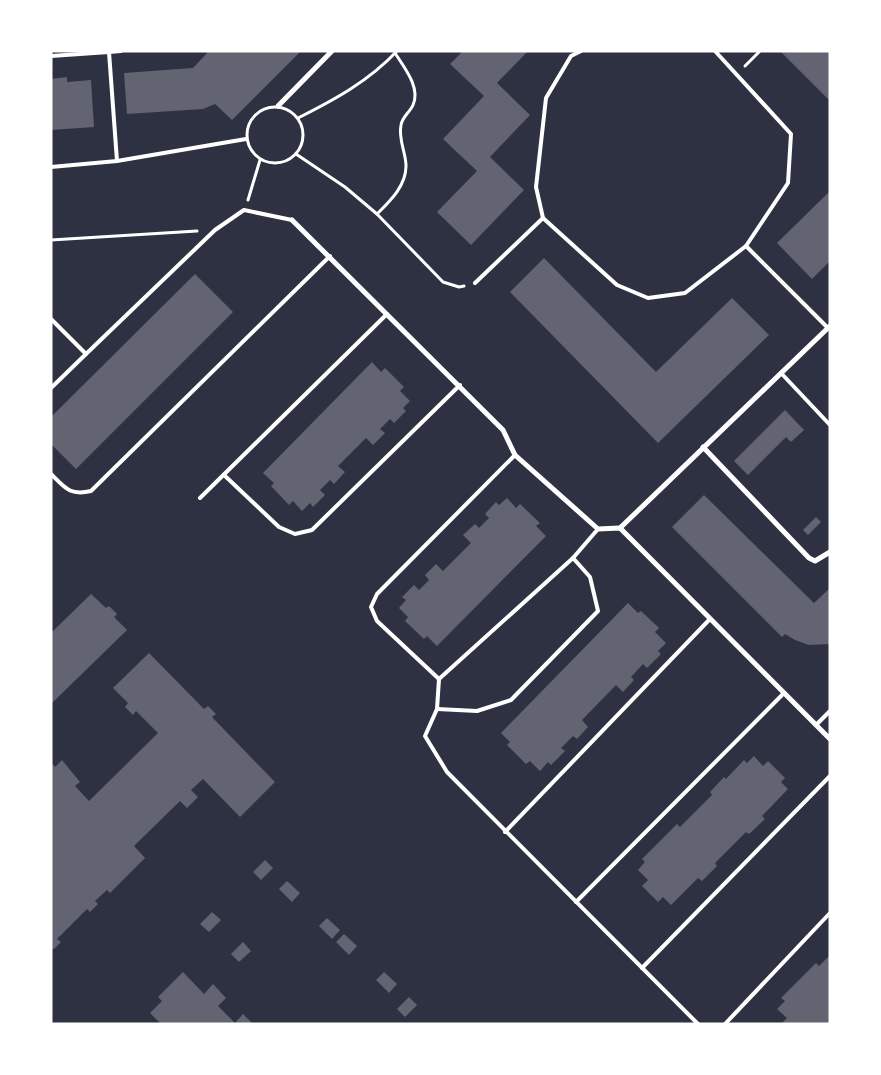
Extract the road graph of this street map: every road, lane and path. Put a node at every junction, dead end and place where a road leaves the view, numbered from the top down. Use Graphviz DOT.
graph roads {
  1 [pos="121,51"];
  2 [pos="332,51"];
  3 [pos="565,51"];
  4 [pos="581,51"];
  5 [pos="715,51"];
  6 [pos="760,51"];
  7 [pos="109,52"];
  8 [pos="396,52"];
  9 [pos="51,56"];
  10 [pos="571,56"];
  11 [pos="737,74"];
  12 [pos="278,106"];
  13 [pos="298,118"];
  14 [pos="246,139"];
  15 [pos="296,154"];
  16 [pos="260,160"];
  17 [pos="117,161"];
  18 [pos="51,167"];
  19 [pos="244,210"];
  20 [pos="377,214"];
  21 [pos="543,218"];
  22 [pos="292,220"];
  23 [pos="215,230"];
  24 [pos="51,240"];
  25 [pos="746,246"];
  26 [pos="330,256"];
  27 [pos="474,284"];
  28 [pos="388,313"];
  29 [pos="51,319"];
  30 [pos="829,327"];
  31 [pos="86,354"];
  32 [pos="781,372"];
  33 [pos="460,385"];
  34 [pos="51,388"];
  35 [pos="830,425"];
  36 [pos="703,447"];
  37 [pos="515,455"];
  38 [pos="51,474"];
  39 [pos="224,475"];
  40 [pos="200,498"];
  41 [pos="620,528"];
  42 [pos="598,529"];
  43 [pos="830,552"];
  44 [pos="573,558"];
  45 [pos="710,620"];
  46 [pos="439,679"];
  47 [pos="784,694"];
  48 [pos="437,709"];
  49 [pos="830,711"];
  50 [pos="816,725"];
  51 [pos="830,740"];
  52 [pos="830,776"];
  53 [pos="505,832"];
  54 [pos="576,902"];
  55 [pos="830,913"];
  56 [pos="642,968"];
  57 [pos="698,1024"];
  58 [pos="725,1024"];
  1 -- 7 [label="lane"];
  2 -- 12 [label="street"];
  3 -- 10 [label="lane"];
  4 -- 10 [label="lane"];
  5 -- 11 [label="lane"];
  6 -- 11 [label="path"];
  7 -- 9 [label="lane"];
  7 -- 17 [label="lane"];
  8 -- 13 [label="path"];
  8 -- 20 [label="path"];
  10 -- 21 [label="lane"];
  11 -- 25 [label="lane"];
  12 -- 13 [label="path"];
  12 -- 14 [label="path"];
  13 -- 15 [label="path"];
  14 -- 16 [label="path"];
  14 -- 17 [label="lane"];
  15 -- 16 [label="path"];
  15 -- 20 [label="path"];
  16 -- 19 [label="path"];
  17 -- 18 [label="lane"];
  19 -- 22 [label="lane"];
  19 -- 23 [label="lane"];
  20 -- 27 [label="path"];
  21 -- 25 [label="lane"];
  21 -- 27 [label="lane"];
  22 -- 26 [label="street"];
  23 -- 24 [label="path"];
  23 -- 31 [label="lane"];
  25 -- 30 [label="lane"];
  26 -- 28 [label="street"];
  26 -- 38 [label="lane"];
  28 -- 33 [label="street"];
  28 -- 39 [label="lane"];
  29 -- 31 [label="lane"];
  30 -- 32 [label="street"];
  31 -- 34 [label="lane"];
  32 -- 35 [label="lane"];
  32 -- 36 [label="street"];
  33 -- 37 [label="street"];
  33 -- 39 [label="lane"];
  36 -- 41 [label="street"];
  36 -- 43 [label="street"];
  37 -- 42 [label="street"];
  37 -- 46 [label="lane"];
  39 -- 40 [label="lane"];
  41 -- 42 [label="street"];
  41 -- 45 [label="street"];
  42 -- 44 [label="lane"];
  44 -- 46 [label="lane"];
  44 -- 48 [label="lane"];
  45 -- 47 [label="street"];
  45 -- 53 [label="lane"];
  46 -- 48 [label="lane"];
  47 -- 50 [label="street"];
  47 -- 54 [label="lane"];
  48 -- 53 [label="lane"];
  49 -- 50 [label="lane"];
  50 -- 51 [label="street"];
  52 -- 56 [label="lane"];
  53 -- 54 [label="lane"];
  54 -- 56 [label="lane"];
  55 -- 58 [label="lane"];
  56 -- 57 [label="lane"];
}
